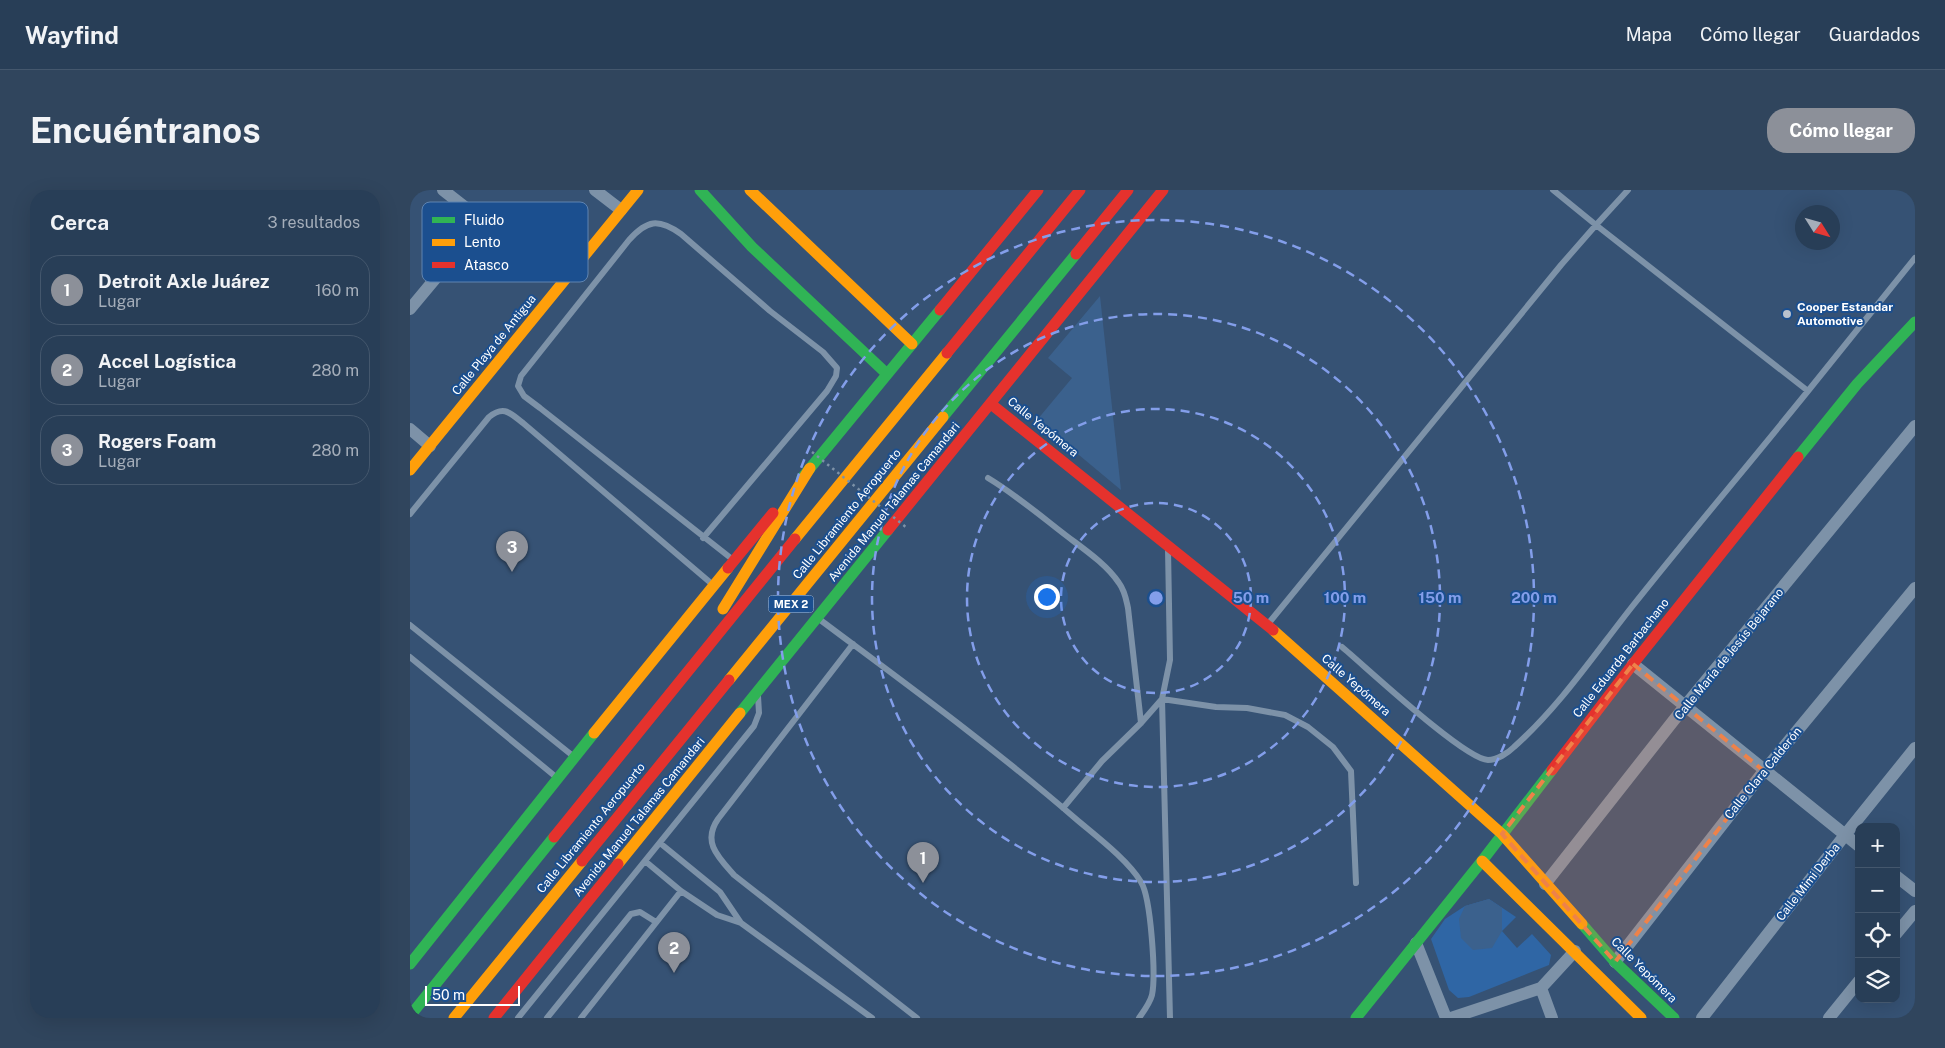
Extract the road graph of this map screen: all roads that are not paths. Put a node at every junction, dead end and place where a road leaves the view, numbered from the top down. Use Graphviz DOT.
graph roads {
  1 [pos="443,190"];
  2 [pos="595,190"];
  3 [pos="638,190"];
  4 [pos="700,190"];
  5 [pos="750,190"];
  6 [pos="1038,190"];
  7 [pos="1080,190"];
  8 [pos="1128,190"];
  9 [pos="1163,190"];
  10 [pos="1553,190"];
  11 [pos="1628,190"];
  12 [pos="458,202"];
  13 [pos="621,210"];
  14 [pos="1596,225"];
  15 [pos="588,251"];
  16 [pos="1915,258"];
  17 [pos="432,282"];
  18 [pos="563,282"];
  19 [pos="410,309"];
  20 [pos="1915,322"];
  21 [pos="912,344"];
  22 [pos="887,374"];
  23 [pos="1808,392"];
  24 [pos="991,404"];
  25 [pos="1915,426"];
  26 [pos="410,429"];
  27 [pos="430,446"];
  28 [pos="810,468"];
  29 [pos="410,470"];
  30 [pos="988,478"];
  31 [pos="410,514"];
  32 [pos="703,538"];
  33 [pos="1168,545"];
  34 [pos="733,560"];
  35 [pos="713,585"];
  36 [pos="1915,588"];
  37 [pos="818,618"];
  38 [pos="410,625"];
  39 [pos="1266,625"];
  40 [pos="853,644"];
  41 [pos="1342,647"];
  42 [pos="410,658"];
  43 [pos="1633,664"];
  44 [pos="675,687"];
  45 [pos="757,693"];
  46 [pos="1162,699"];
  47 [pos="1685,706"];
  48 [pos="1141,723"];
  49 [pos="1915,748"];
  50 [pos="574,757"];
  51 [pos="1764,771"];
  52 [pos="557,778"];
  53 [pos="1063,808"];
  54 [pos="1502,834"];
  55 [pos="1845,834"];
  56 [pos="660,843"];
  57 [pos="1855,843"];
  58 [pos="1482,860"];
  59 [pos="645,861"];
  60 [pos="1900,879"];
  61 [pos="1356,883"];
  62 [pos="1545,884"];
  63 [pos="681,891"];
  64 [pos="1915,891"];
  65 [pos="1915,911"];
  66 [pos="656,922"];
  67 [pos="740,923"];
  68 [pos="1900,929"];
  69 [pos="1416,942"];
  70 [pos="1575,951"];
  71 [pos="1615,962"];
  72 [pos="410,964"];
  73 [pos="1855,986"];
  74 [pos="1541,988"];
  75 [pos="410,1016"];
  76 [pos="454,1018"];
  77 [pos="494,1018"];
  78 [pos="518,1018"];
  79 [pos="547,1018"];
  80 [pos="581,1018"];
  81 [pos="872,1018"];
  82 [pos="917,1018"];
  83 [pos="1139,1018"];
  84 [pos="1170,1018"];
  85 [pos="1356,1018"];
  86 [pos="1446,1018"];
  87 [pos="1451,1018"];
  88 [pos="1552,1018"];
  89 [pos="1641,1018"];
  90 [pos="1674,1018"];
  91 [pos="1702,1018"];
  92 [pos="1829,1018"];
  1 -- 12 [label="street"];
  2 -- 13 [label="street"];
  3 -- 13 [label="main road, Calle Playa de Antigua"];
  4 -- 22 [label="main road"];
  5 -- 21 [label="main road"];
  6 -- 21 [label="main road"];
  7 -- 44 [label="main road, Calle Libramiento Aeropuerto / MEX 2"];
  8 -- 76 [label="main road, Calle Libramiento Aeropuerto / MEX 2"];
  9 -- 24 [label="main road, Avenida Manuel Talamas Camandari"];
  10 -- 14 [label="lane"];
  11 -- 14 [label="lane"];
  13 -- 15 [label="main road, Calle Playa de Antigua"];
  14 -- 23 [label="lane"];
  14 -- 39 [label="lane"];
  16 -- 23 [label="lane"];
  17 -- 19 [label="street"];
  18 -- 27 [label="main road, Calle Playa de Antigua"];
  20 -- 43 [label="main road, Calle Eduarda Barbachano"];
  21 -- 22 [label="main road"];
  22 -- 28 [label="main road"];
  23 -- 41 [label="lane"];
  24 -- 33 [label="main road, Calle Yepómera"];
  24 -- 37 [label="main road, Avenida Manuel Talamas Camandari"];
  25 -- 47 [label="street, Calle María de Jesús Bejarano"];
  26 -- 27 [label="street"];
  27 -- 29 [label="main road, Calle Playa de Antigua"];
  28 -- 34 [label="main road"];
  28 -- 44 [label="main road"];
  30 -- 48 [label="lane"];
  31 -- 35 [label="lane"];
  32 -- 32 [label="lane"];
  32 -- 34 [label="lane"];
  33 -- 39 [label="main road, Calle Yepómera"];
  33 -- 46 [label="lane"];
  34 -- 35 [label="main road"];
  35 -- 50 [label="main road"];
  36 -- 51 [label="street, Calle Clara Calderón"];
  37 -- 40 [label="lane"];
  37 -- 45 [label="main road, Avenida Manuel Talamas Camandari"];
  38 -- 50 [label="lane"];
  39 -- 54 [label="main road, Calle Yepómera"];
  40 -- 53 [label="lane"];
  40 -- 82 [label="lane"];
  42 -- 52 [label="lane"];
  43 -- 47 [label="street"];
  43 -- 54 [label="main road, Calle Eduarda Barbachano"];
  44 -- 75 [label="main road, Calle Libramiento Aeropuerto / MEX 2"];
  45 -- 56 [label="lane"];
  45 -- 77 [label="main road, Avenida Manuel Talamas Camandari"];
  46 -- 48 [label="lane"];
  46 -- 61 [label="lane"];
  46 -- 84 [label="lane"];
  47 -- 51 [label="street"];
  47 -- 62 [label="street, Calle María de Jesús Bejarano"];
  48 -- 53 [label="lane"];
  49 -- 55 [label="street, Calle Mimi Derba"];
  50 -- 52 [label="main road"];
  51 -- 55 [label="street"];
  51 -- 71 [label="street, Calle Clara Calderón"];
  52 -- 72 [label="main road"];
  53 -- 83 [label="lane"];
  54 -- 58 [label="main road, Calle Eduarda Barbachano"];
  54 -- 62 [label="main road, Calle Yepómera"];
  55 -- 57 [label="street"];
  55 -- 91 [label="street, Calle Mimi Derba"];
  56 -- 59 [label="lane"];
  56 -- 67 [label="lane"];
  58 -- 69 [label="main road, Calle Eduarda Barbachano"];
  58 -- 70 [label="main road"];
  59 -- 63 [label="lane"];
  59 -- 78 [label="lane"];
  60 -- 64 [label="street"];
  62 -- 71 [label="main road, Calle Yepómera"];
  63 -- 66 [label="lane"];
  63 -- 67 [label="lane"];
  65 -- 68 [label="street"];
  66 -- 79 [label="lane"];
  66 -- 80 [label="lane"];
  67 -- 81 [label="lane"];
  69 -- 85 [label="main road, Calle Eduarda Barbachano"];
  69 -- 86 [label="street"];
  70 -- 74 [label="street"];
  70 -- 89 [label="main road"];
  71 -- 90 [label="main road, Calle Yepómera"];
  73 -- 92 [label="street"];
  74 -- 87 [label="street"];
  74 -- 88 [label="street"];
}
